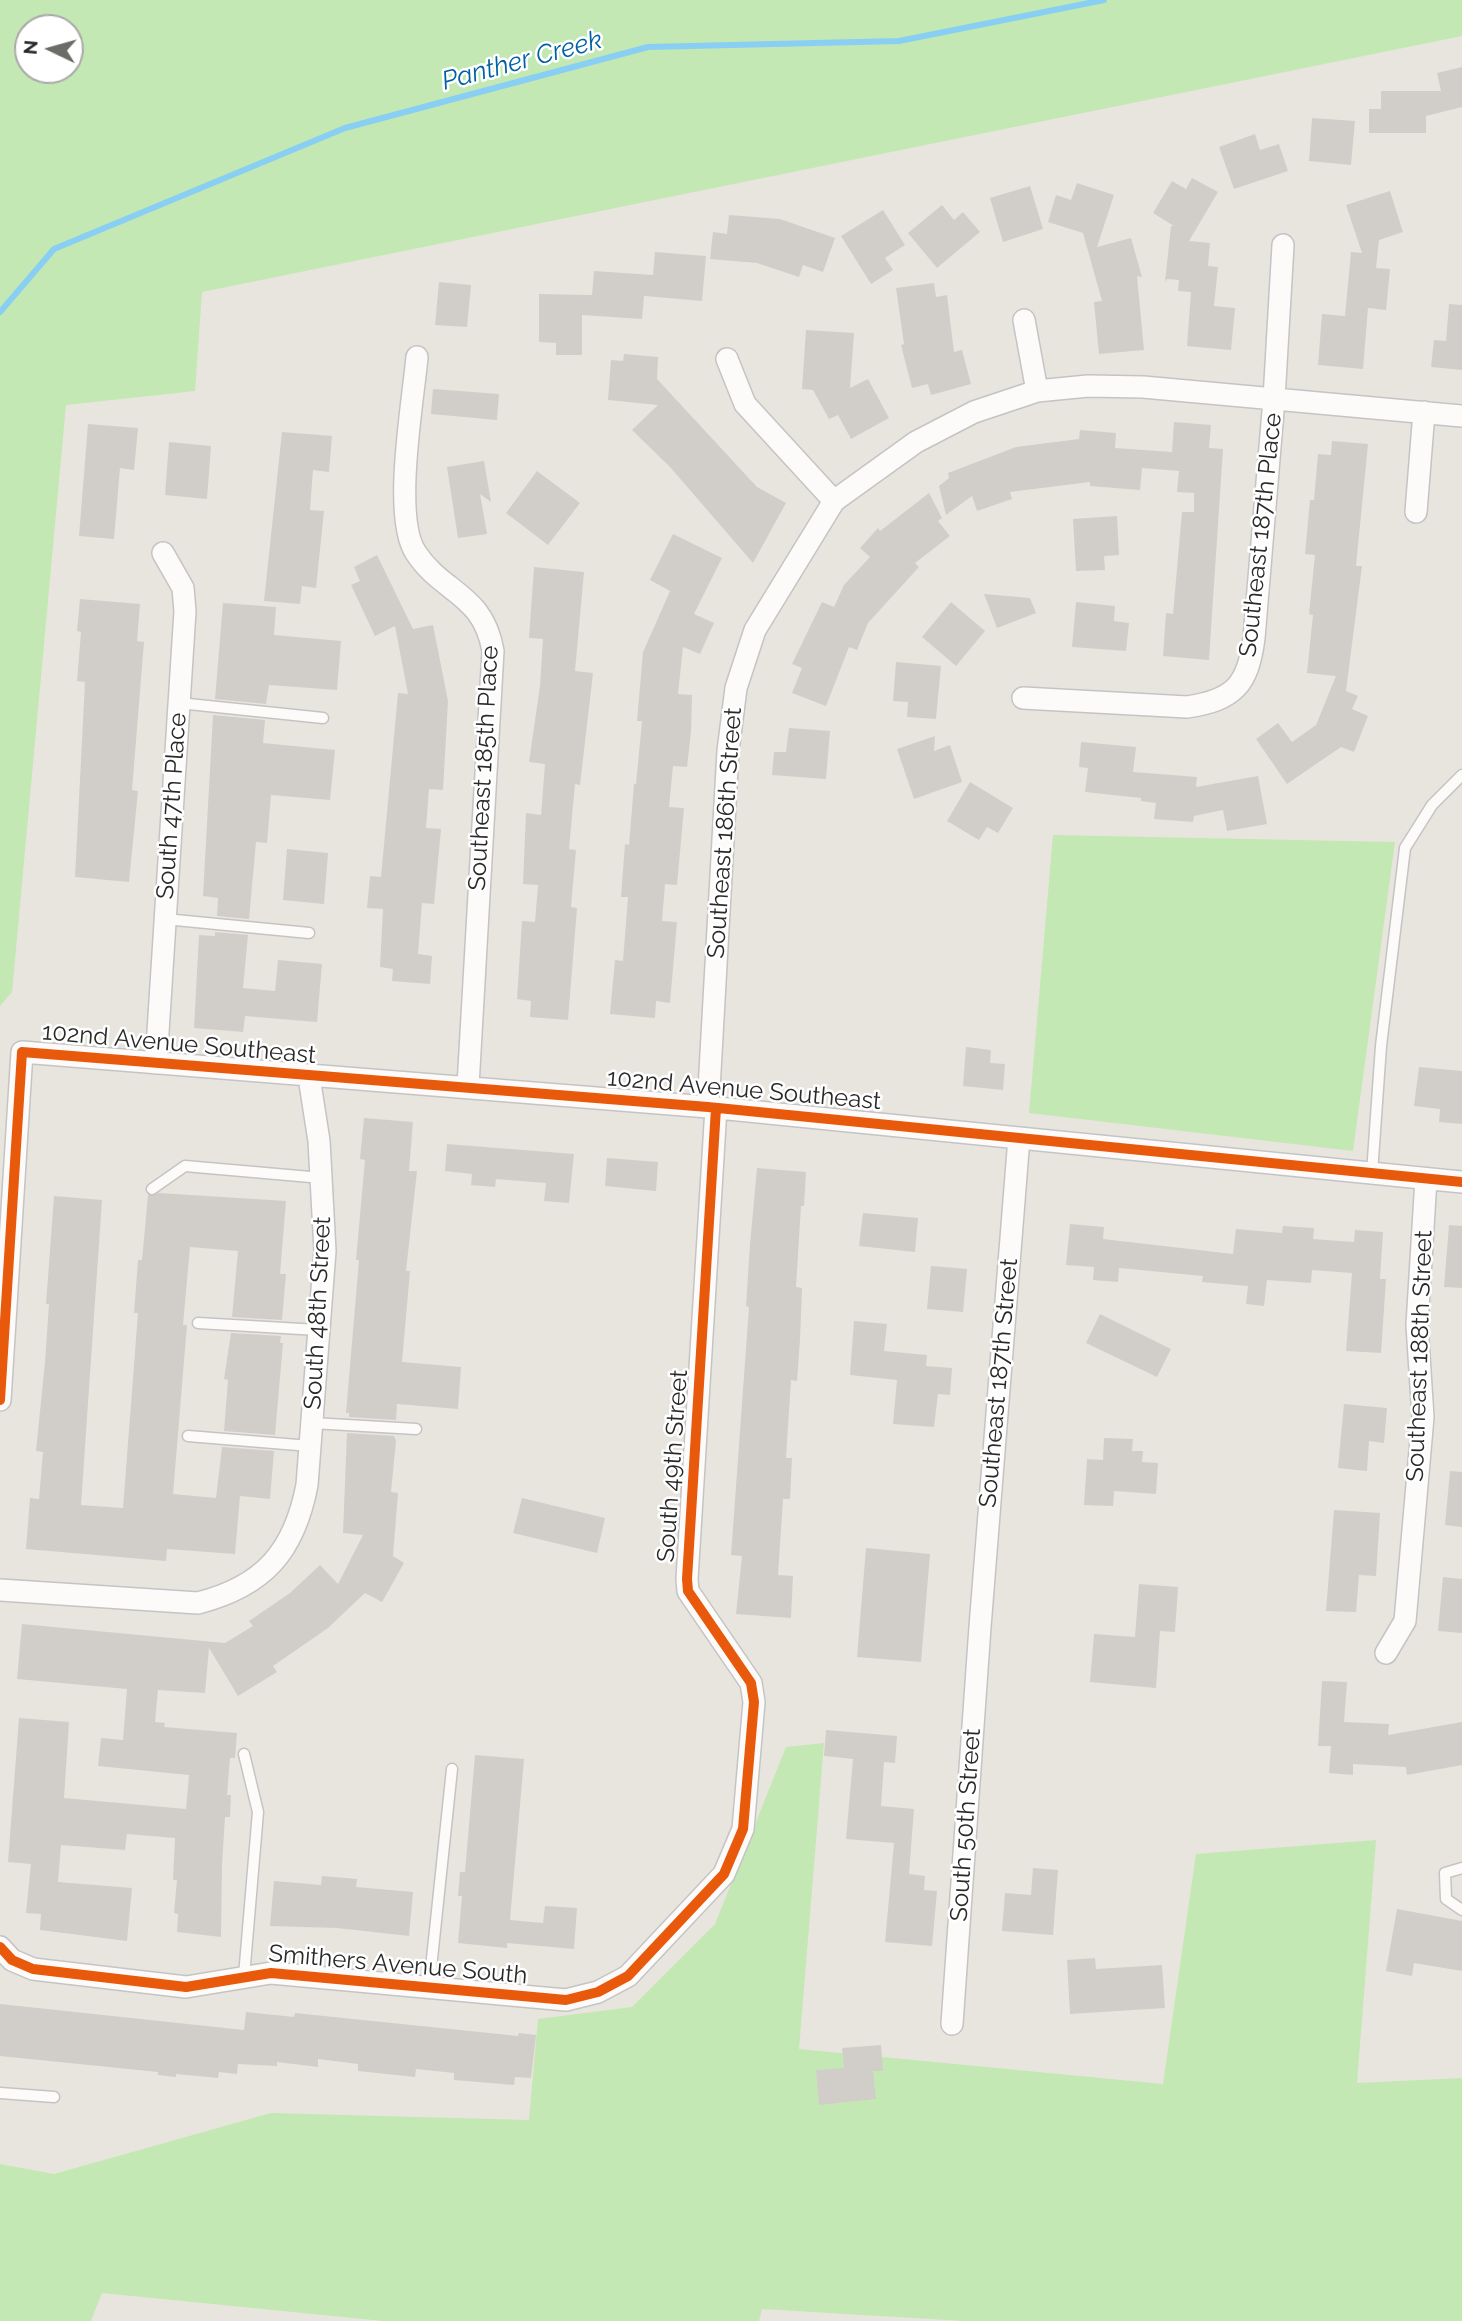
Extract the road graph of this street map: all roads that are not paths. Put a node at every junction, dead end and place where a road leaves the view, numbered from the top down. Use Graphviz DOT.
graph roads {
  1 [pos="1283,245"];
  2 [pos="1024,320"];
  3 [pos="417,357"];
  4 [pos="727,359"];
  5 [pos="1037,391"];
  6 [pos="1274,399"];
  7 [pos="1424,412"];
  8 [pos="1462,416"];
  9 [pos="834,501"];
  10 [pos="1416,512"];
  11 [pos="163,553"];
  12 [pos="1023,698"];
  13 [pos="179,704"];
  14 [pos="323,718"];
  15 [pos="1462,775"];
  16 [pos="165,919"];
  17 [pos="309,933"];
  18 [pos="156,1063"];
  19 [pos="309,1077"];
  20 [pos="468,1086"];
  21 [pos="712,1107"];
  22 [pos="1019,1138"];
  23 [pos="1372,1173"];
  24 [pos="322,1178"];
  25 [pos="1426,1179"];
  26 [pos="1462,1182"];
  27 [pos="152,1189"];
  28 [pos="198,1323"];
  29 [pos="318,1330"];
  30 [pos="0,1400"];
  31 [pos="312,1423"];
  32 [pos="416,1429"];
  33 [pos="188,1436"];
  34 [pos="310,1446"];
  35 [pos="0,1590"];
  36 [pos="980,1627"];
  37 [pos="1386,1653"];
  38 [pos="244,1754"];
  39 [pos="452,1769"];
  40 [pos="1462,1868"];
  41 [pos="1462,1910"];
  42 [pos="0,1947"];
  43 [pos="244,1976"];
  44 [pos="628,1976"];
  45 [pos="429,1987"];
  46 [pos="953,2024"];
  47 [pos="0,2093"];
  48 [pos="54,2097"];
  1 -- 6 [label="street, Southeast 187th Place"];
  2 -- 5 [label="street"];
  3 -- 20 [label="street, Southeast 185th Place"];
  4 -- 9 [label="street"];
  5 -- 6 [label="street"];
  5 -- 9 [label="street"];
  6 -- 7 [label="street"];
  6 -- 12 [label="street, Southeast 187th Place"];
  7 -- 8 [label="street"];
  7 -- 10 [label="street"];
  9 -- 21 [label="street, Southeast 186th Street"];
  11 -- 13 [label="street, South 47th Place"];
  13 -- 14 [label="lane"];
  13 -- 16 [label="street, South 47th Place"];
  15 -- 23 [label="lane"];
  16 -- 17 [label="lane"];
  16 -- 18 [label="street, South 47th Place"];
  18 -- 19 [label="street, 102nd Avenue Southeast"];
  18 -- 30 [label="street, 102nd Avenue Southeast"];
  19 -- 20 [label="street, 102nd Avenue Southeast"];
  19 -- 24 [label="street, South 48th Street"];
  20 -- 21 [label="street, 102nd Avenue Southeast"];
  21 -- 22 [label="street, 102nd Avenue Southeast"];
  21 -- 44 [label="street, South 49th Street"];
  22 -- 23 [label="street, 102nd Avenue Southeast"];
  22 -- 36 [label="street, Southeast 187th Street"];
  23 -- 25 [label="street, 102nd Avenue Southeast"];
  24 -- 27 [label="lane"];
  24 -- 29 [label="street, South 48th Street"];
  25 -- 26 [label="street, 102nd Avenue Southeast"];
  25 -- 37 [label="street, Southeast 188th Street"];
  28 -- 29 [label="lane"];
  29 -- 31 [label="street, South 48th Street"];
  31 -- 32 [label="lane"];
  31 -- 34 [label="street, South 48th Street"];
  33 -- 34 [label="lane"];
  34 -- 35 [label="street, South 48th Street"];
  36 -- 46 [label="street, South 50th Street"];
  38 -- 43 [label="lane"];
  39 -- 45 [label="lane"];
  40 -- 41 [label="lane"];
  42 -- 43 [label="street, Smithers Avenue South"];
  43 -- 45 [label="street, Smithers Avenue South"];
  44 -- 45 [label="street, Smithers Avenue South"];
  47 -- 48 [label="lane"];
}
